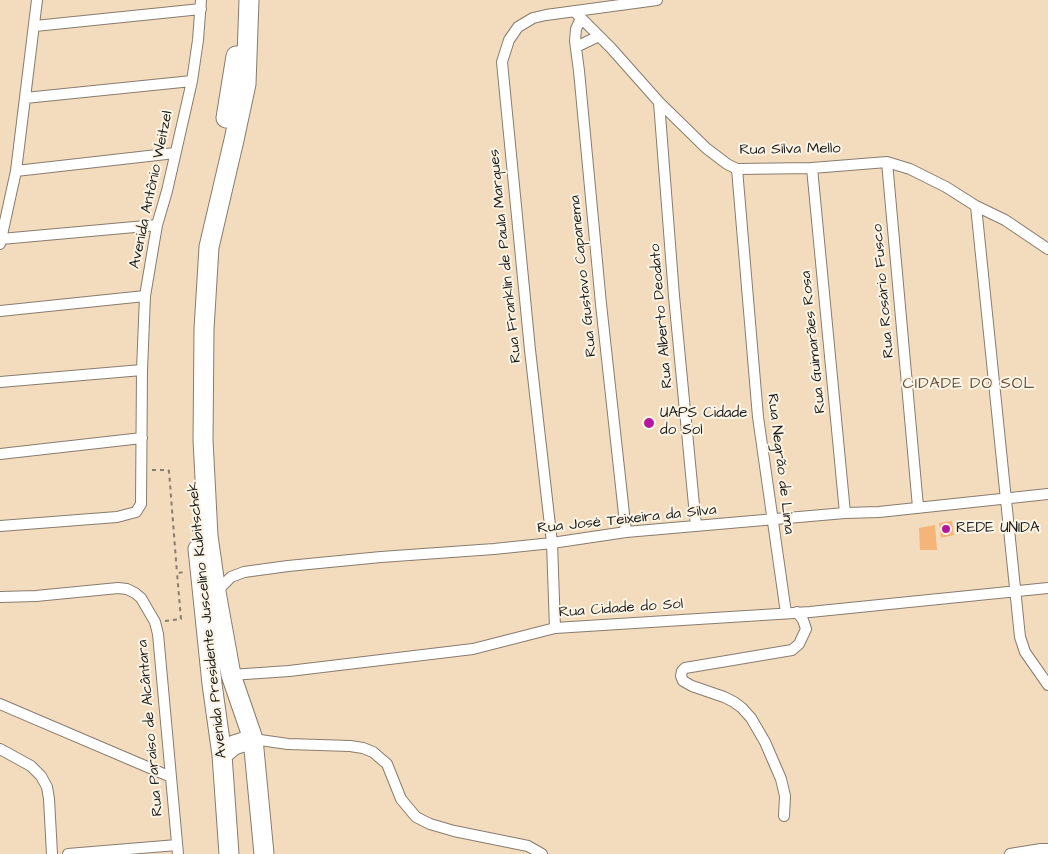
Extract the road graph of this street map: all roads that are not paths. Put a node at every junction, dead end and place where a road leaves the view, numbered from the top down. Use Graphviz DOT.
graph roads {
  1 [pos="37,0"];
  2 [pos="241,0"];
  3 [pos="249,0"];
  4 [pos="657,0"];
  5 [pos="201,5"];
  6 [pos="578,15"];
  7 [pos="35,26"];
  8 [pos="599,36"];
  9 [pos="576,47"];
  10 [pos="192,82"];
  11 [pos="25,98"];
  12 [pos="659,102"];
  13 [pos="174,153"];
  14 [pos="887,162"];
  15 [pos="812,168"];
  16 [pos="738,169"];
  17 [pos="16,171"];
  18 [pos="976,206"];
  19 [pos="157,225"];
  20 [pos="1,242"];
  21 [pos="1048,249"];
  22 [pos="145,296"];
  23 [pos="0,311"];
  24 [pos="142,370"];
  25 [pos="0,382"];
  26 [pos="142,438"];
  27 [pos="0,454"];
  28 [pos="1048,494"];
  29 [pos="1006,498"];
  30 [pos="918,507"];
  31 [pos="845,513"];
  32 [pos="771,520"];
  33 [pos="0,526"];
  34 [pos="696,526"];
  35 [pos="626,532"];
  36 [pos="552,543"];
  37 [pos="1048,588"];
  38 [pos="1015,590"];
  39 [pos="216,592"];
  40 [pos="0,597"];
  41 [pos="797,612"];
  42 [pos="786,613"];
  43 [pos="555,628"];
  44 [pos="231,675"];
  45 [pos="1048,685"];
  46 [pos="0,704"];
  47 [pos="219,731"];
  48 [pos="253,739"];
  49 [pos="0,749"];
  50 [pos="222,755"];
  51 [pos="171,777"];
  52 [pos="784,816"];
  53 [pos="177,850"];
  54 [pos="1048,850"];
  55 [pos="52,854"];
  56 [pos="68,854"];
  57 [pos="229,854"];
  58 [pos="264,854"];
  59 [pos="542,854"];
  60 [pos="1010,854"];
  1 -- 7 [label="street"];
  2 -- 47 [label="highway, Avenida Presidente Juscelino Kubitschek"];
  3 -- 39 [label="highway, Avenida Presidente Juscelino Kubitschek"];
  4 -- 6 [label="street, Rua Franklin de Paula Marques"];
  5 -- 7 [label="street"];
  5 -- 10 [label="street, Avenida Antônio Weitzel"];
  6 -- 8 [label="street, Rua Silva Mello"];
  6 -- 9 [label="street, Rua Gustavo Capanema"];
  6 -- 36 [label="street, Rua Franklin de Paula Marques"];
  7 -- 11 [label="street"];
  8 -- 9 [label="street"];
  8 -- 12 [label="street, Rua Silva Mello"];
  9 -- 35 [label="street, Rua Gustavo Capanema"];
  10 -- 11 [label="street"];
  10 -- 13 [label="street, Avenida Antônio Weitzel"];
  11 -- 17 [label="street"];
  12 -- 16 [label="street, Rua Silva Mello"];
  12 -- 34 [label="street, Rua Alberto Deodato"];
  13 -- 17 [label="street"];
  13 -- 19 [label="street, Avenida Antônio Weitzel"];
  14 -- 15 [label="street, Rua Silva Mello"];
  14 -- 18 [label="street, Rua Silva Mello"];
  14 -- 30 [label="street, Rua Rosário Fusco"];
  15 -- 16 [label="street, Rua Silva Mello"];
  15 -- 31 [label="street, Rua Guimarães Rosa"];
  16 -- 32 [label="street, Rua Negrão de Lima"];
  17 -- 20 [label="street"];
  18 -- 21 [label="street, Rua Silva Mello"];
  18 -- 29 [label="street"];
  19 -- 20 [label="street"];
  19 -- 22 [label="street, Avenida Antônio Weitzel"];
  22 -- 23 [label="street"];
  22 -- 24 [label="street, Avenida Antônio Weitzel"];
  24 -- 25 [label="street"];
  24 -- 26 [label="street, Avenida Antônio Weitzel"];
  26 -- 27 [label="street"];
  26 -- 33 [label="street, Avenida Antônio Weitzel"];
  28 -- 29 [label="street, Rua José Teixeira da Silva"];
  29 -- 30 [label="street, Rua José Teixeira da Silva"];
  29 -- 38 [label="street"];
  30 -- 31 [label="street, Rua José Teixeira da Silva"];
  31 -- 32 [label="street, Rua José Teixeira da Silva"];
  32 -- 34 [label="street, Rua José Teixeira da Silva"];
  32 -- 42 [label="street, Rua Negrão de Lima"];
  34 -- 35 [label="street, Rua José Teixeira da Silva"];
  35 -- 36 [label="street, Rua José Teixeira da Silva"];
  36 -- 39 [label="street, Rua José Teixeira da Silva"];
  36 -- 43 [label="street, Rua Franklin de Paula Marques"];
  37 -- 38 [label="street"];
  38 -- 41 [label="street, Rua Cidade do Sol"];
  38 -- 45 [label="street"];
  39 -- 44 [label="highway, Avenida Presidente Juscelino Kubitschek"];
  40 -- 51 [label="street, Rua Paraíso de Alcântara"];
  41 -- 42 [label="street, Rua Cidade do Sol"];
  41 -- 52 [label="street"];
  42 -- 43 [label="street, Rua Cidade do Sol"];
  43 -- 44 [label="street, Rua Cidade do Sol"];
  44 -- 47 [label="highway"];
  44 -- 48 [label="highway, Avenida Presidente Juscelino Kubitschek"];
  46 -- 51 [label="street"];
  47 -- 50 [label="highway, Avenida Presidente Juscelino Kubitschek"];
  48 -- 50 [label="highway"];
  48 -- 58 [label="highway, Avenida Presidente Juscelino Kubitschek"];
  48 -- 59 [label="street"];
  49 -- 55 [label="street"];
  50 -- 57 [label="highway, Avenida Presidente Juscelino Kubitschek"];
  51 -- 53 [label="street, Rua Paraíso de Alcântara"];
  53 -- 56 [label="street"];
  54 -- 60 [label="street"];
}
